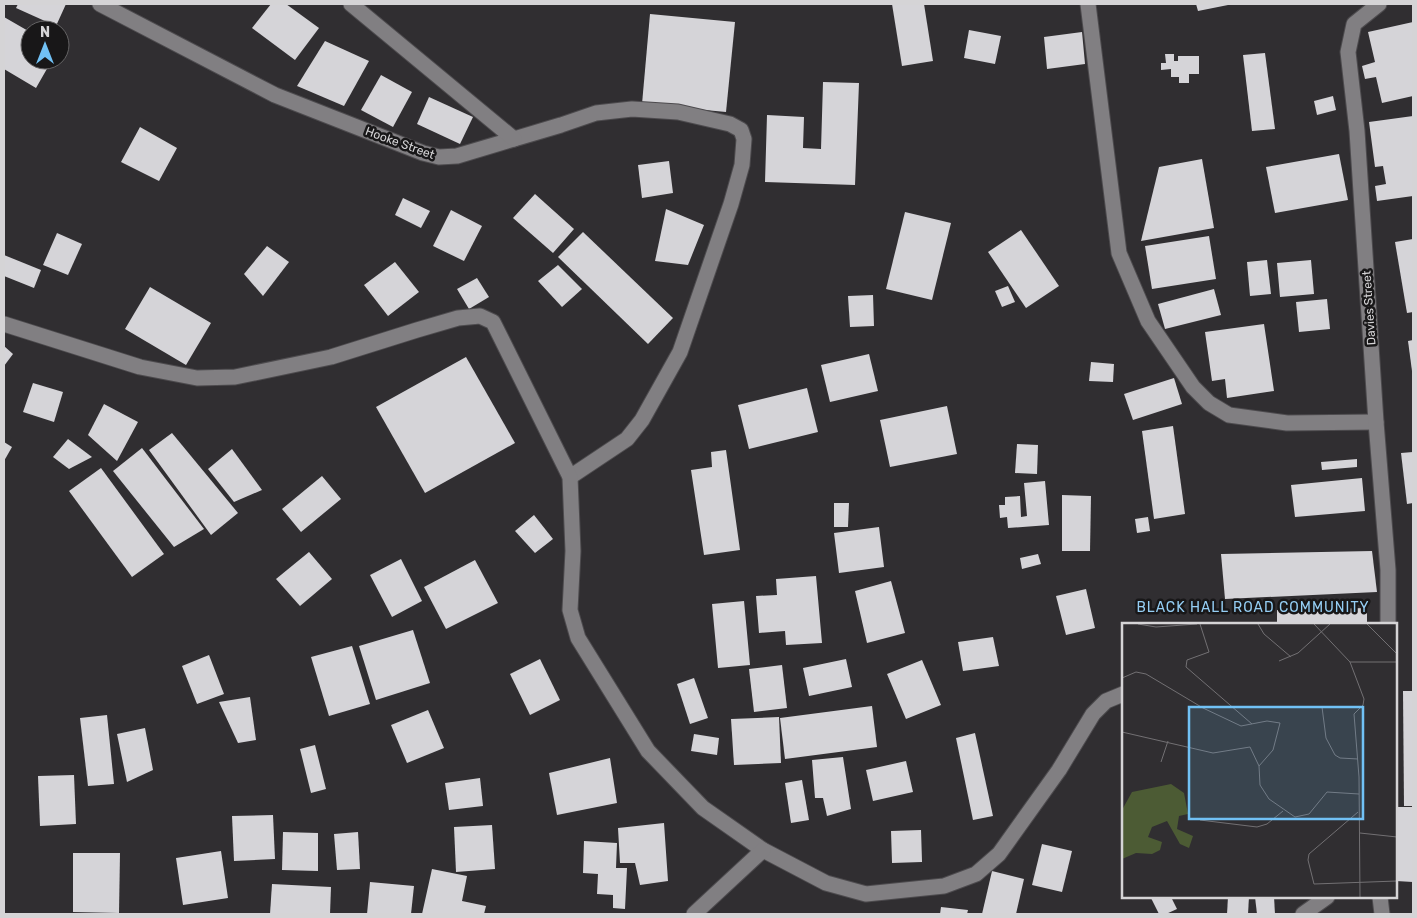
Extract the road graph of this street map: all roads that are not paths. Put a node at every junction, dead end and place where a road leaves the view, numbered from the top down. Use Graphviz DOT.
graph roads {
  1 [pos="100,4"];
  2 [pos="351,4"];
  3 [pos="1088,4"];
  4 [pos="1379,4"];
  5 [pos="514,139"];
  6 [pos="4,324"];
  7 [pos="1376,422"];
  8 [pos="570,477"];
  9 [pos="1388,623"];
  10 [pos="1122,694"];
  11 [pos="762,850"];
  12 [pos="1326,898"];
  13 [pos="1380,898"];
  14 [pos="694,914"];
  15 [pos="1303,914"];
  16 [pos="1382,914"];
  1 -- 5 [label="street, Hooke Street"];
  2 -- 5 [label="street"];
  3 -- 7 [label="street"];
  4 -- 7 [label="street, Davies Street"];
  5 -- 8 [label="street, Hooke Street"];
  6 -- 8 [label="street"];
  7 -- 9 [label="street, Davies Street"];
  8 -- 11 [label="street"];
  10 -- 11 [label="street"];
  11 -- 14 [label="street"];
  12 -- 15 [label="street"];
  13 -- 16 [label="street"];
}
